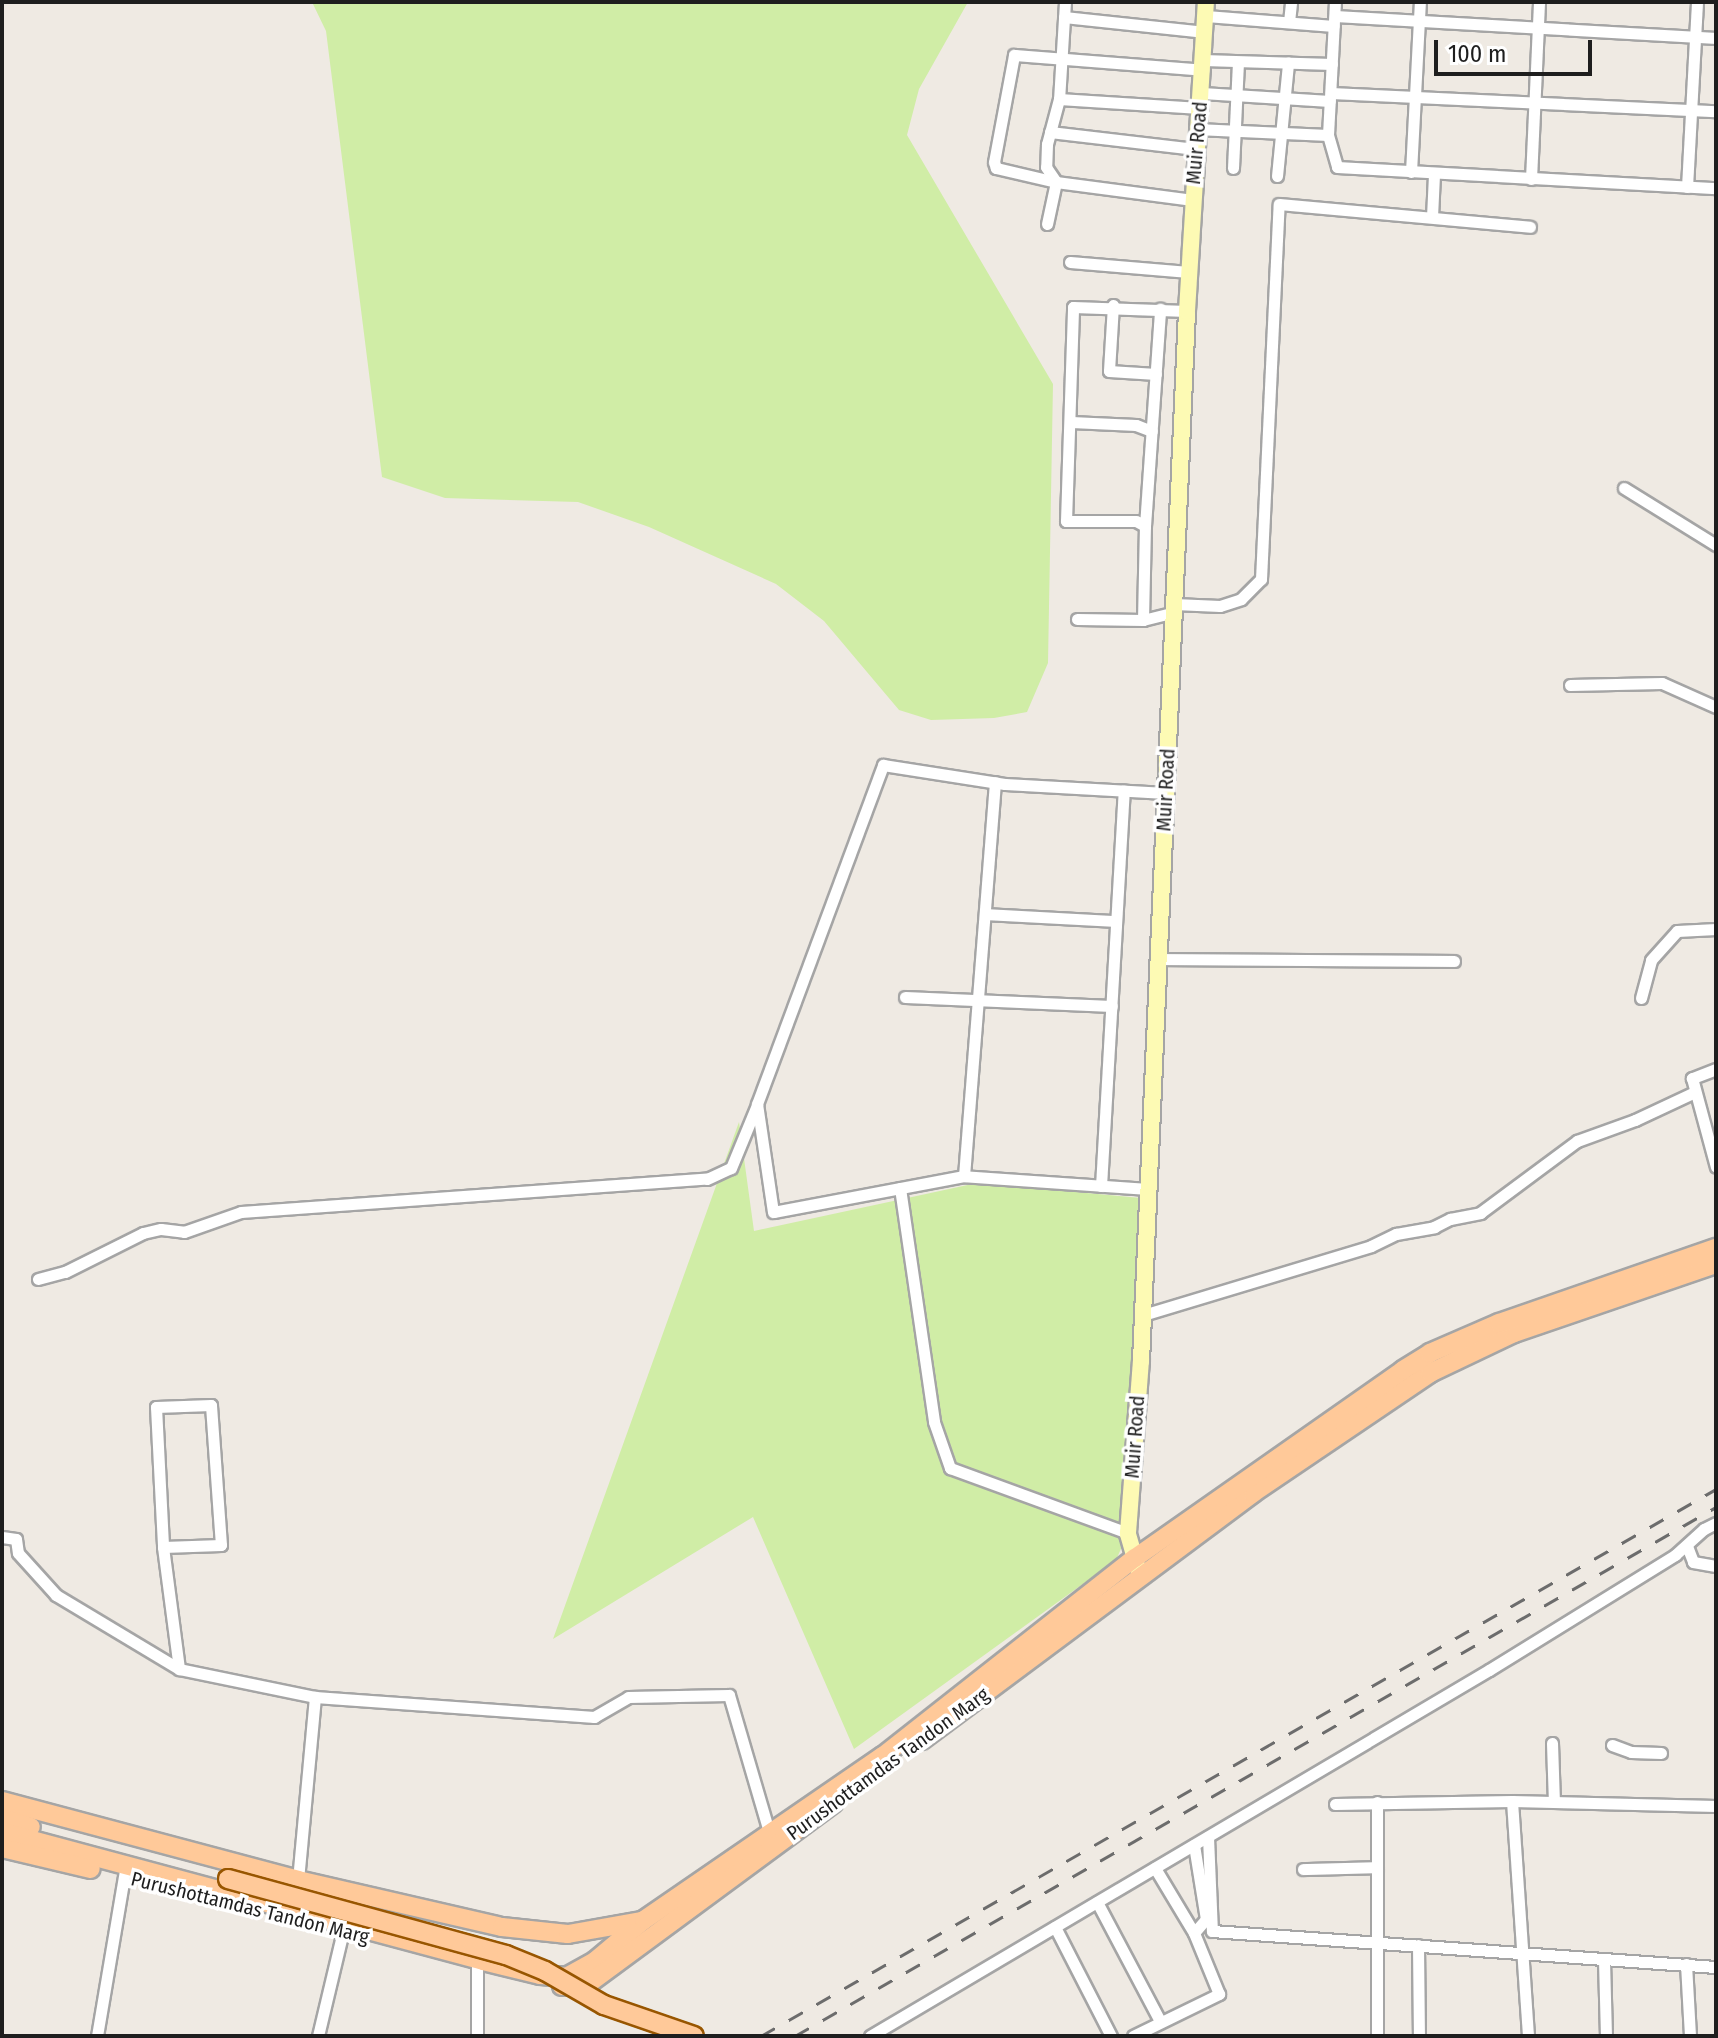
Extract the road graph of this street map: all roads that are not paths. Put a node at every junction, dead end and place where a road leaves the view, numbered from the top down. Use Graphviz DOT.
graph roads {
  1 [pos="1065,2"];
  2 [pos="1291,2"];
  3 [pos="1335,2"];
  4 [pos="1420,2"];
  5 [pos="1539,2"];
  6 [pos="1697,2"];
  7 [pos="1206,16"];
  8 [pos="1064,17"];
  9 [pos="1419,20"];
  10 [pos="1334,21"];
  11 [pos="1289,22"];
  12 [pos="1538,27"];
  13 [pos="1695,37"];
  14 [pos="1716,38"];
  15 [pos="1062,56"];
  16 [pos="1238,62"];
  17 [pos="1288,63"];
  18 [pos="1332,64"];
  19 [pos="1203,65"];
  20 [pos="1237,95"];
  21 [pos="1330,97"];
  22 [pos="1415,97"];
  23 [pos="1286,98"];
  24 [pos="1059,99"];
  25 [pos="1201,101"];
  26 [pos="1535,103"];
  27 [pos="1692,110"];
  28 [pos="1716,111"];
  29 [pos="1196,129"];
  30 [pos="1235,130"];
  31 [pos="1050,132"];
  32 [pos="1284,133"];
  33 [pos="1328,135"];
  34 [pos="1195,149"];
  35 [pos="1233,168"];
  36 [pos="1411,172"];
  37 [pos="1434,174"];
  38 [pos="1277,176"];
  39 [pos="1531,179"];
  40 [pos="1056,182"];
  41 [pos="1687,187"];
  42 [pos="1716,188"];
  43 [pos="1193,200"];
  44 [pos="1432,217"];
  45 [pos="1047,224"];
  46 [pos="1530,227"];
  47 [pos="1070,262"];
  48 [pos="1189,272"];
  49 [pos="1113,305"];
  50 [pos="1160,309"];
  51 [pos="1187,311"];
  52 [pos="1156,374"];
  53 [pos="1071,422"];
  54 [pos="1152,431"];
  55 [pos="1624,488"];
  56 [pos="1145,526"];
  57 [pos="1716,545"];
  58 [pos="1174,608"];
  59 [pos="1077,619"];
  60 [pos="1143,620"];
  61 [pos="1570,685"];
  62 [pos="1716,707"];
  63 [pos="995,782"];
  64 [pos="1124,791"];
  65 [pos="1166,793"];
  66 [pos="985,914"];
  67 [pos="1116,921"];
  68 [pos="1716,929"];
  69 [pos="1158,959"];
  70 [pos="1454,961"];
  71 [pos="905,997"];
  72 [pos="1641,998"];
  73 [pos="978,1000"];
  74 [pos="1112,1006"];
  75 [pos="1716,1069"];
  76 [pos="1695,1092"];
  77 [pos="757,1104"];
  78 [pos="1716,1167"];
  79 [pos="964,1176"];
  80 [pos="1101,1186"];
  81 [pos="900,1188"];
  82 [pos="1148,1189"];
  83 [pos="1716,1248"];
  84 [pos="1716,1264"];
  85 [pos="38,1279"];
  86 [pos="1143,1315"];
  87 [pos="1716,1523"];
  88 [pos="1128,1533"];
  89 [pos="2,1537"];
  90 [pos="1687,1546"];
  91 [pos="163,1547"];
  92 [pos="1716,1566"];
  93 [pos="1138,1567"];
  94 [pos="179,1669"];
  95 [pos="315,1697"];
  96 [pos="1552,1743"];
  97 [pos="1612,1745"];
  98 [pos="1661,1753"];
  99 [pos="2,1801"];
  100 [pos="1512,1801"];
  101 [pos="1377,1802"];
  102 [pos="1554,1802"];
  103 [pos="1335,1804"];
  104 [pos="1716,1806"];
  105 [pos="2,1818"];
  106 [pos="2,1832"];
  107 [pos="769,1832"];
  108 [pos="1208,1837"];
  109 [pos="1194,1845"];
  110 [pos="2,1848"];
  111 [pos="1377,1867"];
  112 [pos="1155,1868"];
  113 [pos="1303,1869"];
  114 [pos="125,1870"];
  115 [pos="298,1880"];
  116 [pos="1097,1902"];
  117 [pos="644,1920"];
  118 [pos="343,1926"];
  119 [pos="1055,1927"];
  120 [pos="1194,1933"];
  121 [pos="1374,1942"];
  122 [pos="1418,1945"];
  123 [pos="1520,1953"];
  124 [pos="1604,1960"];
  125 [pos="1686,1964"];
  126 [pos="477,1965"];
  127 [pos="1716,1967"];
  128 [pos="1160,2021"];
  129 [pos="97,2036"];
  130 [pos="318,2036"];
  131 [pos="477,2036"];
  132 [pos="694,2036"];
  133 [pos="870,2036"];
  134 [pos="1111,2036"];
  135 [pos="1133,2036"];
  136 [pos="1377,2036"];
  137 [pos="1419,2036"];
  138 [pos="1528,2036"];
  139 [pos="1606,2036"];
  140 [pos="1690,2036"];
  1 -- 8 [label="street"];
  2 -- 11 [label="street"];
  3 -- 10 [label="street"];
  4 -- 9 [label="street"];
  5 -- 12 [label="street"];
  6 -- 13 [label="street"];
  7 -- 8 [label="street"];
  7 -- 11 [label="street"];
  7 -- 19 [label="main road, Muir Road"];
  8 -- 15 [label="street"];
  9 -- 10 [label="street"];
  9 -- 12 [label="street"];
  9 -- 22 [label="street"];
  10 -- 11 [label="street"];
  10 -- 18 [label="street"];
  12 -- 13 [label="street"];
  12 -- 26 [label="street"];
  13 -- 14 [label="street"];
  13 -- 27 [label="street"];
  15 -- 19 [label="street"];
  15 -- 24 [label="street"];
  15 -- 40 [label="street"];
  16 -- 17 [label="street"];
  16 -- 19 [label="street"];
  16 -- 20 [label="street"];
  17 -- 18 [label="street"];
  17 -- 23 [label="street"];
  18 -- 21 [label="street"];
  19 -- 25 [label="main road, Muir Road"];
  20 -- 23 [label="street"];
  20 -- 25 [label="street"];
  20 -- 30 [label="street"];
  21 -- 22 [label="street"];
  21 -- 23 [label="street"];
  21 -- 33 [label="street"];
  22 -- 26 [label="street"];
  22 -- 36 [label="street"];
  23 -- 32 [label="street"];
  24 -- 25 [label="street"];
  24 -- 31 [label="street"];
  25 -- 29 [label="main road, Muir Road"];
  26 -- 27 [label="street"];
  26 -- 39 [label="street"];
  27 -- 28 [label="street"];
  27 -- 41 [label="street"];
  29 -- 30 [label="street"];
  29 -- 34 [label="main road, Muir Road"];
  30 -- 32 [label="street"];
  30 -- 35 [label="street"];
  31 -- 34 [label="street"];
  31 -- 40 [label="street"];
  32 -- 33 [label="street"];
  32 -- 38 [label="street"];
  33 -- 36 [label="street"];
  34 -- 43 [label="main road, Muir Road"];
  36 -- 37 [label="street"];
  37 -- 39 [label="street"];
  37 -- 44 [label="street"];
  39 -- 41 [label="street"];
  40 -- 43 [label="street"];
  40 -- 45 [label="street"];
  41 -- 42 [label="street"];
  43 -- 48 [label="main road, Muir Road"];
  44 -- 46 [label="street"];
  44 -- 58 [label="street"];
  47 -- 48 [label="street"];
  48 -- 51 [label="main road, Muir Road"];
  49 -- 50 [label="street"];
  49 -- 52 [label="street"];
  49 -- 53 [label="street"];
  50 -- 51 [label="street"];
  50 -- 52 [label="street"];
  51 -- 58 [label="main road, Muir Road"];
  52 -- 54 [label="street"];
  53 -- 54 [label="street"];
  53 -- 56 [label="street"];
  54 -- 56 [label="street"];
  55 -- 57 [label="street"];
  56 -- 60 [label="street"];
  58 -- 60 [label="street"];
  58 -- 65 [label="main road, Muir Road"];
  59 -- 60 [label="street"];
  61 -- 62 [label="street"];
  63 -- 64 [label="street"];
  63 -- 66 [label="street"];
  63 -- 77 [label="street"];
  64 -- 65 [label="street"];
  64 -- 67 [label="street"];
  65 -- 69 [label="main road, Muir Road"];
  66 -- 67 [label="street"];
  66 -- 73 [label="street"];
  67 -- 74 [label="street"];
  68 -- 72 [label="street"];
  69 -- 70 [label="street"];
  69 -- 82 [label="main road, Muir Road"];
  71 -- 73 [label="street"];
  73 -- 74 [label="street"];
  73 -- 79 [label="street"];
  74 -- 80 [label="street"];
  75 -- 76 [label="street"];
  76 -- 78 [label="street"];
  76 -- 86 [label="street"];
  77 -- 81 [label="street"];
  77 -- 85 [label="street"];
  79 -- 80 [label="street"];
  79 -- 81 [label="street"];
  80 -- 82 [label="street"];
  81 -- 88 [label="street"];
  82 -- 86 [label="main road, Muir Road"];
  83 -- 93 [label="main road"];
  84 -- 93 [label="main road, Purushottamdas Tandon Marg"];
  86 -- 88 [label="main road, Muir Road"];
  87 -- 90 [label="street"];
  88 -- 93 [label="main road, Muir Road"];
  89 -- 94 [label="street"];
  90 -- 92 [label="street"];
  90 -- 108 [label="street"];
  91 -- 91 [label="street"];
  91 -- 94 [label="street"];
  93 -- 107 [label="main road"];
  93 -- 126 [label="main road, Purushottamdas Tandon Marg"];
  94 -- 95 [label="street"];
  95 -- 107 [label="street"];
  95 -- 115 [label="street"];
  96 -- 102 [label="street"];
  97 -- 98 [label="street"];
  99 -- 115 [label="main road"];
  100 -- 101 [label="street"];
  100 -- 102 [label="street"];
  100 -- 123 [label="street"];
  101 -- 103 [label="street"];
  101 -- 111 [label="street"];
  102 -- 104 [label="street"];
  105 -- 132 [label="main road, bridge"];
  106 -- 114 [label="main road"];
  107 -- 117 [label="main road"];
  108 -- 109 [label="street"];
  108 -- 121 [label="street"];
  109 -- 112 [label="street"];
  109 -- 120 [label="street"];
  110 -- 114 [label="main road, Purushottamdas Tandon Marg"];
  111 -- 113 [label="street"];
  111 -- 121 [label="street"];
  112 -- 116 [label="street"];
  112 -- 120 [label="street"];
  114 -- 118 [label="main road"];
  114 -- 129 [label="street"];
  115 -- 117 [label="main road"];
  116 -- 119 [label="street"];
  116 -- 128 [label="street"];
  117 -- 118 [label="main road"];
  118 -- 126 [label="main road, Purushottamdas Tandon Marg"];
  118 -- 130 [label="street"];
  119 -- 133 [label="street"];
  119 -- 134 [label="street"];
  120 -- 128 [label="street"];
  121 -- 122 [label="street"];
  121 -- 136 [label="street"];
  122 -- 123 [label="street"];
  122 -- 137 [label="street"];
  123 -- 124 [label="street"];
  123 -- 138 [label="street"];
  124 -- 125 [label="street"];
  124 -- 139 [label="street"];
  125 -- 127 [label="street"];
  125 -- 140 [label="street"];
  126 -- 131 [label="street"];
  128 -- 135 [label="street"];
}
